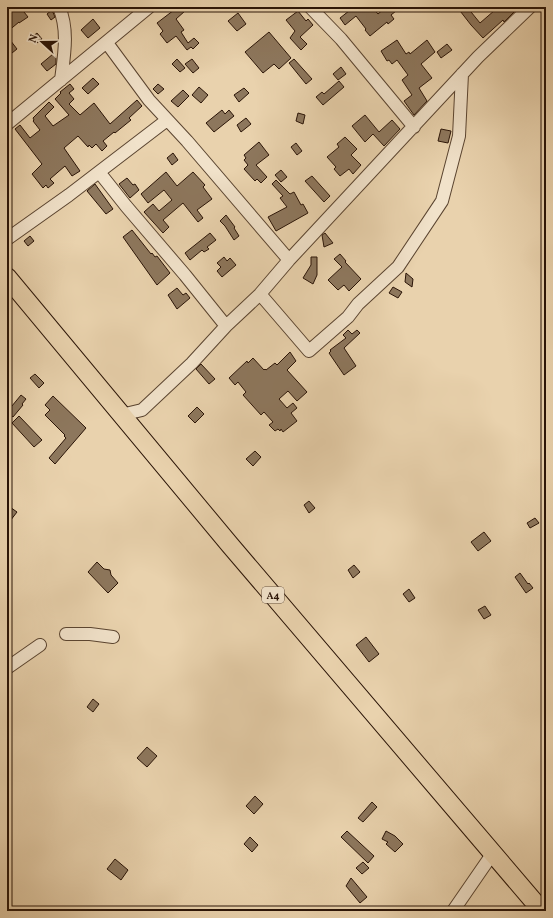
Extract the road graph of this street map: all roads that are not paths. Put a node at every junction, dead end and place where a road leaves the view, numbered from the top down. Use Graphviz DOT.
graph roads {
  1 [pos="59,7"];
  2 [pos="149,7"];
  3 [pos="310,7"];
  4 [pos="530,7"];
  5 [pos="107,43"];
  6 [pos="462,74"];
  7 [pos="61,80"];
  8 [pos="168,120"];
  9 [pos="7,124"];
  10 [pos="414,126"];
  11 [pos="99,172"];
  12 [pos="7,239"];
  13 [pos="289,260"];
  14 [pos="7,277"];
  15 [pos="260,294"];
  16 [pos="226,326"];
  17 [pos="121,415"];
  18 [pos="66,634"];
  19 [pos="113,637"];
  20 [pos="40,645"];
  21 [pos="7,668"];
  22 [pos="493,853"];
  23 [pos="453,911"];
  24 [pos="542,911"];
  1 -- 7 [label="street"];
  2 -- 5 [label="street"];
  3 -- 10 [label="street"];
  4 -- 6 [label="street"];
  5 -- 7 [label="street"];
  5 -- 8 [label="street"];
  6 -- 10 [label="street"];
  6 -- 15 [label="street"];
  7 -- 9 [label="street"];
  8 -- 11 [label="street"];
  8 -- 13 [label="street"];
  10 -- 13 [label="street"];
  11 -- 12 [label="street"];
  11 -- 16 [label="street"];
  13 -- 15 [label="street"];
  14 -- 17 [label="highway, A4"];
  15 -- 16 [label="street"];
  16 -- 17 [label="street"];
  17 -- 22 [label="highway, A4"];
  18 -- 19 [label="street"];
  20 -- 21 [label="street"];
  22 -- 23 [label="street"];
  22 -- 24 [label="highway, A4"];
}
